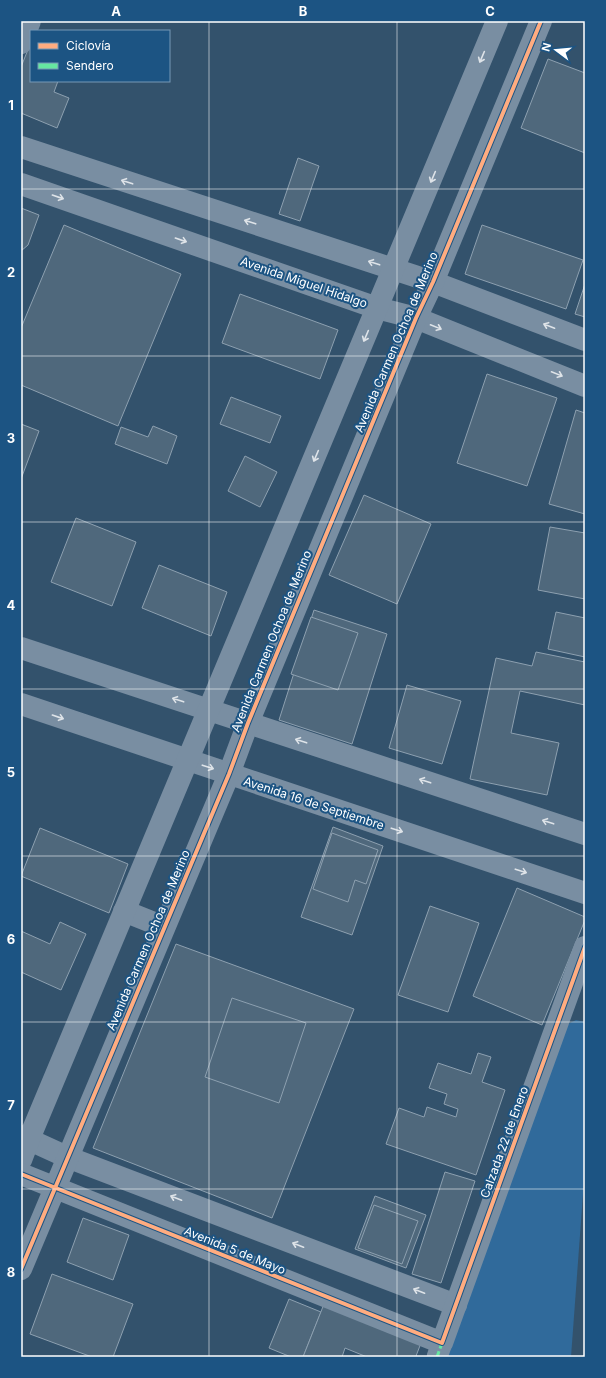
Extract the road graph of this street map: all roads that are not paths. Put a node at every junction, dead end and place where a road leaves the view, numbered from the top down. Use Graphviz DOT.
graph roads {
  1 [pos="30,21"];
  2 [pos="498,21"];
  3 [pos="541,21"];
  4 [pos="21,43"];
  5 [pos="21,147"];
  6 [pos="21,184"];
  7 [pos="394,269"];
  8 [pos="433,282"];
  9 [pos="377,308"];
  10 [pos="416,318"];
  11 [pos="585,340"];
  12 [pos="585,386"];
  13 [pos="21,648"];
  14 [pos="21,704"];
  15 [pos="209,710"];
  16 [pos="248,723"];
  17 [pos="187,761"];
  18 [pos="229,774"];
  19 [pos="585,834"];
  20 [pos="585,893"];
  21 [pos="124,911"];
  22 [pos="164,927"];
  23 [pos="585,947"];
  24 [pos="25,1138"];
  25 [pos="67,1157"];
  26 [pos="21,1160"];
  27 [pos="21,1174"];
  28 [pos="54,1188"];
  29 [pos="21,1269"];
  30 [pos="456,1305"];
  31 [pos="439,1350"];
  1 -- 4 [label="street"];
  2 -- 7 [label="street, one-way"];
  3 -- 8 [label="street, Avenida Carmen Ochoa de Merino"];
  7 -- 5 [label="street, one-way"];
  6 -- 9 [label="street, Avenida Miguel Hidalgo, one-way"];
  7 -- 8 [label="street"];
  7 -- 9 [label="street"];
  8 -- 10 [label="street, Avenida Carmen Ochoa de Merino"];
  11 -- 8 [label="street, one-way"];
  9 -- 10 [label="street, Avenida Miguel Hidalgo"];
  9 -- 15 [label="street, one-way"];
  10 -- 12 [label="street, Avenida Miguel Hidalgo, one-way"];
  10 -- 16 [label="street, Avenida Carmen Ochoa de Merino"];
  15 -- 13 [label="street, one-way"];
  14 -- 17 [label="street, Avenida 16 de Septiembre, one-way"];
  15 -- 16 [label="street"];
  15 -- 17 [label="street"];
  16 -- 18 [label="street, Avenida Carmen Ochoa de Merino"];
  19 -- 16 [label="street, one-way"];
  17 -- 18 [label="street, Avenida 16 de Septiembre, one-way"];
  17 -- 21 [label="street"];
  18 -- 20 [label="street, Avenida 16 de Septiembre, one-way"];
  18 -- 22 [label="street, Avenida Carmen Ochoa de Merino"];
  21 -- 22 [label="street"];
  21 -- 24 [label="street"];
  22 -- 25 [label="street, Avenida Carmen Ochoa de Merino"];
  23 -- 30 [label="street, Calzada 22 de Enero"];
  24 -- 25 [label="street"];
  24 -- 26 [label="street"];
  25 -- 28 [label="street, Avenida Carmen Ochoa de Merino"];
  30 -- 25 [label="street, one-way"];
  27 -- 28 [label="street, Avenida 5 de Mayo"];
  28 -- 29 [label="street, Avenida Carmen Ochoa de Merino"];
  28 -- 31 [label="street, Avenida 5 de Mayo"];
  30 -- 31 [label="street, Calzada 22 de Enero"];
}
